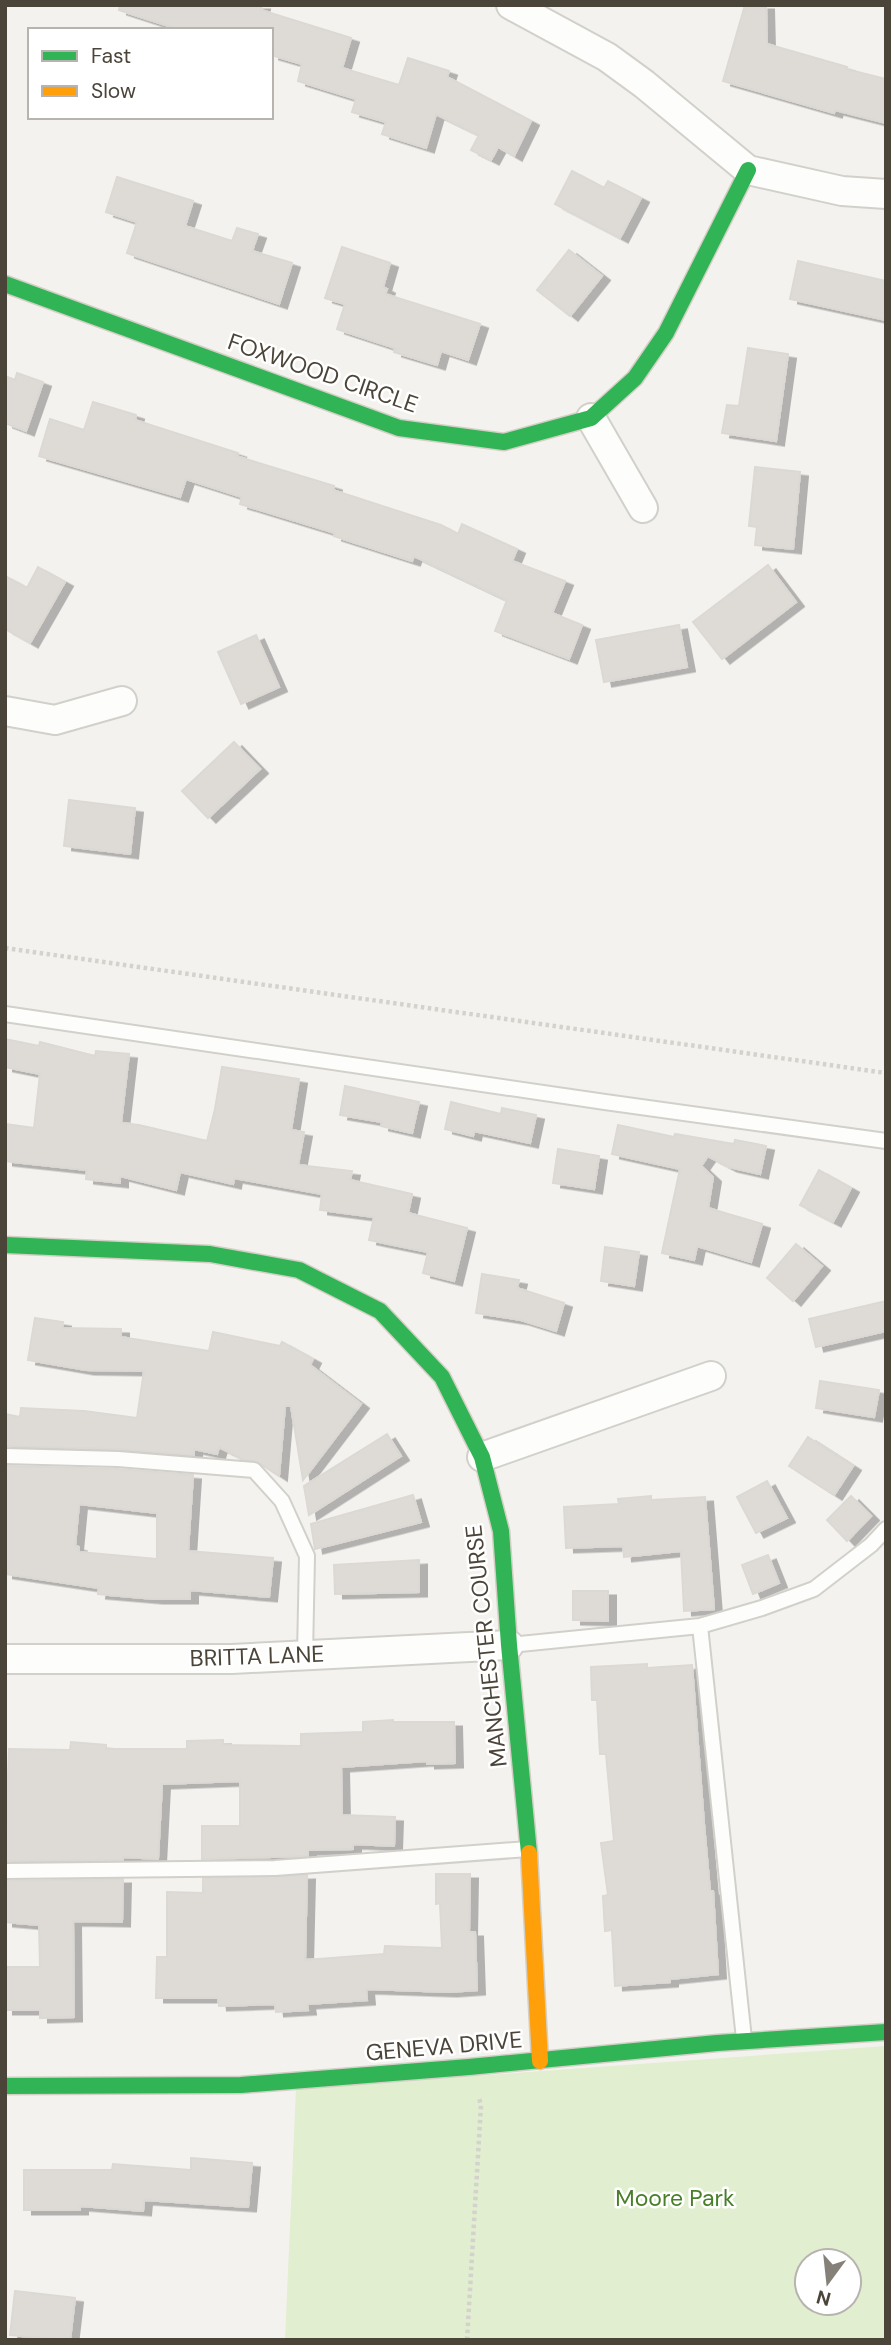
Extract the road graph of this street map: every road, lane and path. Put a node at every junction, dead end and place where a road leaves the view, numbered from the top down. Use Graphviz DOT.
graph roads {
  1 [pos="511,5"];
  2 [pos="748,170"];
  3 [pos="886,194"];
  4 [pos="5,284"];
  5 [pos="591,418"];
  6 [pos="643,508"];
  7 [pos="122,701"];
  8 [pos="5,711"];
  9 [pos="5,947"];
  10 [pos="5,1014"];
  11 [pos="886,1073"];
  12 [pos="886,1141"];
  13 [pos="5,1245"];
  14 [pos="711,1376"];
  15 [pos="5,1456"];
  16 [pos="482,1458"];
  17 [pos="886,1528"];
  18 [pos="700,1626"];
  19 [pos="509,1645"];
  20 [pos="304,1656"];
  21 [pos="5,1659"];
  22 [pos="529,1849"];
  23 [pos="5,1871"];
  24 [pos="886,2032"];
  25 [pos="744,2041"];
  26 [pos="540,2061"];
  27 [pos="469,2067"];
  28 [pos="5,2086"];
  29 [pos="467,2340"];
  1 -- 2 [label="street"];
  2 -- 3 [label="street"];
  2 -- 5 [label="street, FOXWOOD CIRCLE"];
  4 -- 5 [label="street, FOXWOOD CIRCLE"];
  5 -- 6 [label="street"];
  7 -- 8 [label="street"];
  9 -- 11 [label="path"];
  10 -- 12 [label="lane"];
  13 -- 16 [label="street, MANCHESTER COURSE"];
  14 -- 16 [label="street"];
  15 -- 20 [label="lane"];
  16 -- 19 [label="street, MANCHESTER COURSE"];
  17 -- 18 [label="lane"];
  18 -- 19 [label="lane"];
  18 -- 25 [label="lane"];
  19 -- 20 [label="street, BRITTA LANE"];
  19 -- 22 [label="street, MANCHESTER COURSE"];
  20 -- 21 [label="street, BRITTA LANE"];
  22 -- 23 [label="lane"];
  22 -- 26 [label="street, MANCHESTER COURSE"];
  24 -- 25 [label="street, GENEVA DRIVE"];
  25 -- 26 [label="street, GENEVA DRIVE"];
  26 -- 27 [label="street, GENEVA DRIVE"];
  27 -- 28 [label="street, GENEVA DRIVE"];
  27 -- 29 [label="path"];
}
